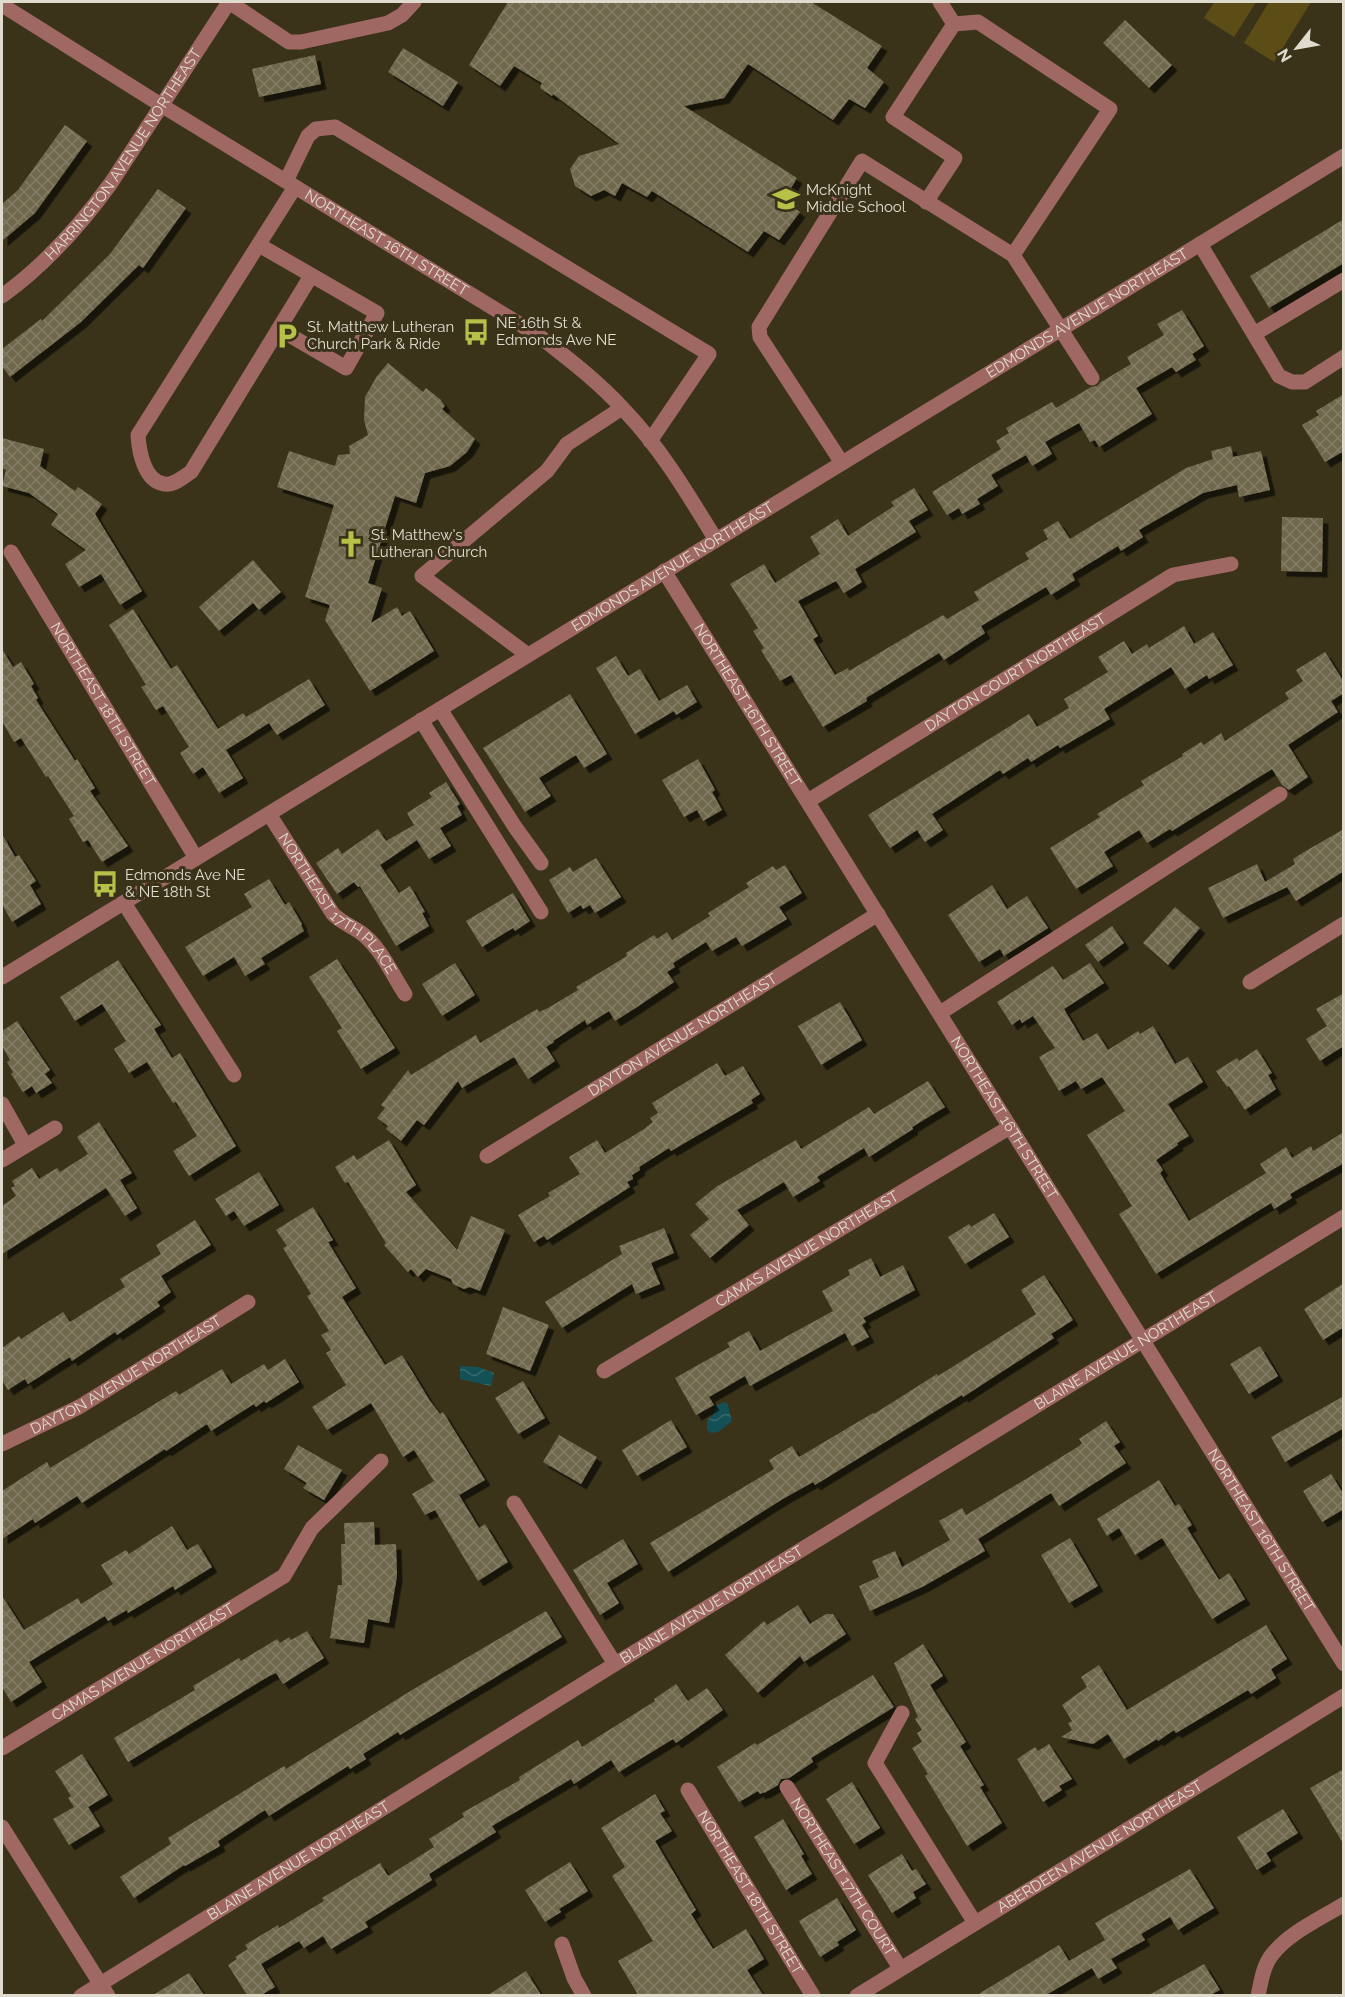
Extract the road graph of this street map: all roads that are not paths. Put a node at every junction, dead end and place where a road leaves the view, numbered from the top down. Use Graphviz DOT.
graph roads {
  1 [pos="229,2"];
  2 [pos="414,2"];
  3 [pos="940,2"];
  4 [pos="2,4"];
  5 [pos="954,24"];
  6 [pos="161,105"];
  7 [pos="1344,156"];
  8 [pos="290,184"];
  9 [pos="926,202"];
  10 [pos="1200,244"];
  11 [pos="258,245"];
  12 [pos="1013,255"];
  13 [pos="312,276"];
  14 [pos="1344,280"];
  15 [pos="2,296"];
  16 [pos="1061,328"];
  17 [pos="279,329"];
  18 [pos="1254,334"];
  19 [pos="1344,357"];
  20 [pos="1092,378"];
  21 [pos="622,408"];
  22 [pos="650,441"];
  23 [pos="842,463"];
  24 [pos="716,540"];
  25 [pos="11,552"];
  26 [pos="1231,564"];
  27 [pos="664,571"];
  28 [pos="528,655"];
  29 [pos="440,709"];
  30 [pos="421,720"];
  31 [pos="1280,794"];
  32 [pos="808,801"];
  33 [pos="269,814"];
  34 [pos="196,858"];
  35 [pos="541,863"];
  36 [pos="124,903"];
  37 [pos="541,912"];
  38 [pos="878,914"];
  39 [pos="1344,924"];
  40 [pos="2,977"];
  41 [pos="1250,982"];
  42 [pos="405,994"];
  43 [pos="940,1013"];
  44 [pos="234,1075"];
  45 [pos="2,1104"];
  46 [pos="1010,1126"];
  47 [pos="55,1128"];
  48 [pos="25,1145"];
  49 [pos="487,1156"];
  50 [pos="2,1160"];
  51 [pos="1344,1217"];
  52 [pos="248,1302"];
  53 [pos="1142,1340"];
  54 [pos="604,1371"];
  55 [pos="2,1444"];
  56 [pos="381,1461"];
  57 [pos="514,1503"];
  58 [pos="615,1664"];
  59 [pos="1344,1664"];
  60 [pos="1344,1696"];
  61 [pos="902,1713"];
  62 [pos="2,1748"];
  63 [pos="786,1787"];
  64 [pos="688,1790"];
  65 [pos="2,1827"];
  66 [pos="1344,1904"];
  67 [pos="975,1923"];
  68 [pos="562,1944"];
  69 [pos="900,1968"];
  70 [pos="105,1989"];
  71 [pos="81,1995"];
  72 [pos="584,1995"];
  73 [pos="813,1995"];
  74 [pos="856,1995"];
  75 [pos="1258,1995"];
  1 -- 2 [label="street"];
  1 -- 6 [label="street, HARRINGTON AVENUE NORTHEAST"];
  3 -- 5 [label="street"];
  4 -- 6 [label="street, NORTHEAST 16TH STREET"];
  5 -- 9 [label="street"];
  5 -- 12 [label="street"];
  6 -- 8 [label="street, NORTHEAST 16TH STREET"];
  6 -- 15 [label="street, HARRINGTON AVENUE NORTHEAST"];
  7 -- 10 [label="street, EDMONDS AVENUE NORTHEAST"];
  8 -- 11 [label="street"];
  8 -- 21 [label="street, NORTHEAST 16TH STREET"];
  8 -- 22 [label="street"];
  9 -- 12 [label="street"];
  9 -- 23 [label="street"];
  10 -- 16 [label="street, EDMONDS AVENUE NORTHEAST"];
  10 -- 18 [label="street"];
  11 -- 13 [label="street"];
  11 -- 17 [label="street"];
  12 -- 16 [label="street"];
  13 -- 17 [label="street"];
  13 -- 17 [label="street"];
  14 -- 18 [label="street"];
  16 -- 20 [label="street"];
  16 -- 23 [label="street, EDMONDS AVENUE NORTHEAST"];
  18 -- 19 [label="street"];
  21 -- 22 [label="street, NORTHEAST 16TH STREET"];
  21 -- 28 [label="street"];
  22 -- 24 [label="street, NORTHEAST 16TH STREET"];
  23 -- 24 [label="street, EDMONDS AVENUE NORTHEAST"];
  24 -- 27 [label="street, EDMONDS AVENUE NORTHEAST"];
  25 -- 34 [label="street, NORTHEAST 18TH STREET"];
  26 -- 32 [label="street, DAYTON COURT NORTHEAST"];
  27 -- 28 [label="street, EDMONDS AVENUE NORTHEAST"];
  27 -- 32 [label="street, NORTHEAST 16TH STREET"];
  28 -- 29 [label="street, EDMONDS AVENUE NORTHEAST"];
  29 -- 30 [label="street, EDMONDS AVENUE NORTHEAST"];
  29 -- 35 [label="street"];
  30 -- 33 [label="street, EDMONDS AVENUE NORTHEAST"];
  30 -- 37 [label="street"];
  31 -- 43 [label="street"];
  32 -- 38 [label="street, NORTHEAST 16TH STREET"];
  33 -- 34 [label="street, EDMONDS AVENUE NORTHEAST"];
  33 -- 42 [label="street, NORTHEAST 17TH PLACE"];
  34 -- 36 [label="street, EDMONDS AVENUE NORTHEAST"];
  36 -- 40 [label="street, EDMONDS AVENUE NORTHEAST"];
  36 -- 44 [label="street"];
  38 -- 43 [label="street, NORTHEAST 16TH STREET"];
  38 -- 49 [label="street, DAYTON AVENUE NORTHEAST"];
  39 -- 41 [label="street"];
  43 -- 46 [label="street, NORTHEAST 16TH STREET"];
  45 -- 48 [label="street"];
  46 -- 53 [label="street, NORTHEAST 16TH STREET"];
  46 -- 54 [label="street, CAMAS AVENUE NORTHEAST"];
  47 -- 48 [label="street"];
  48 -- 50 [label="street"];
  51 -- 53 [label="street, BLAINE AVENUE NORTHEAST"];
  52 -- 55 [label="street, DAYTON AVENUE NORTHEAST"];
  53 -- 58 [label="street, BLAINE AVENUE NORTHEAST"];
  53 -- 59 [label="street, NORTHEAST 16TH STREET"];
  56 -- 62 [label="street, CAMAS AVENUE NORTHEAST"];
  57 -- 58 [label="street"];
  58 -- 70 [label="street, BLAINE AVENUE NORTHEAST"];
  60 -- 67 [label="street, ABERDEEN AVENUE NORTHEAST"];
  61 -- 67 [label="street"];
  63 -- 69 [label="street, NORTHEAST 17TH COURT"];
  64 -- 73 [label="street, NORTHEAST 18TH STREET"];
  65 -- 70 [label="street"];
  66 -- 75 [label="street"];
  67 -- 69 [label="street, ABERDEEN AVENUE NORTHEAST"];
  68 -- 72 [label="street"];
  69 -- 74 [label="street, ABERDEEN AVENUE NORTHEAST"];
  70 -- 71 [label="street, BLAINE AVENUE NORTHEAST"];
}
